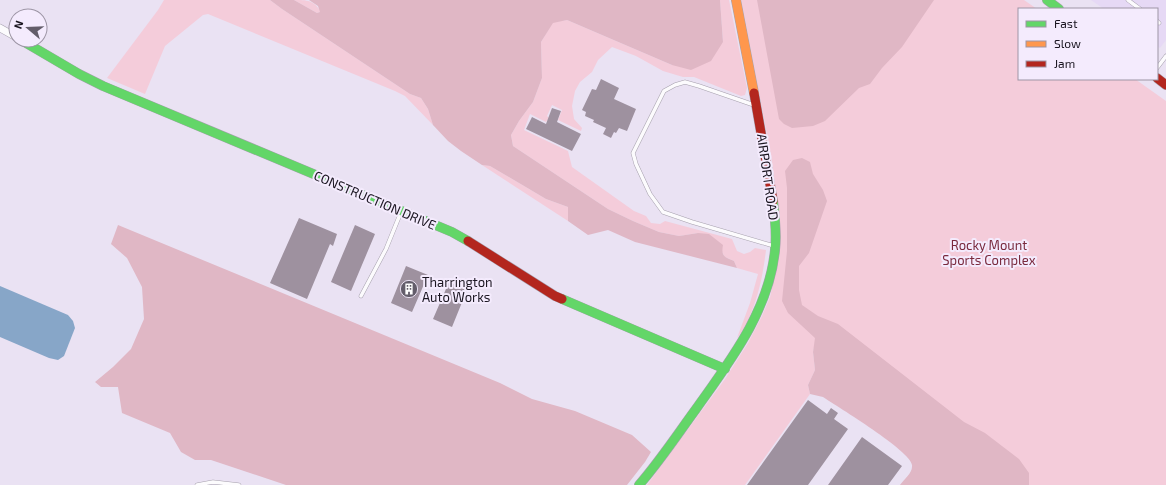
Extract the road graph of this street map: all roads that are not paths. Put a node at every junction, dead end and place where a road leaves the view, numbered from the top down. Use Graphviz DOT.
graph roads {
  1 [pos="736,0"];
  2 [pos="1047,0"];
  3 [pos="1128,0"];
  4 [pos="1058,8"];
  5 [pos="1139,8"];
  6 [pos="35,48"];
  7 [pos="1166,56"];
  8 [pos="1158,67"];
  9 [pos="1158,79"];
  10 [pos="1166,85"];
  11 [pos="757,106"];
  12 [pos="402,211"];
  13 [pos="775,247"];
  14 [pos="361,296"];
  15 [pos="725,369"];
  16 [pos="197,485"];
  17 [pos="239,485"];
  18 [pos="639,485"];
  1 -- 11 [label="street, AIRPORT ROAD"];
  2 -- 4 [label="street"];
  3 -- 5 [label="lane"];
  6 -- 12 [label="street, CONSTRUCTION DRIVE"];
  7 -- 8 [label="lane"];
  9 -- 10 [label="street"];
  11 -- 13 [label="street, AIRPORT ROAD"];
  11 -- 13 [label="lane"];
  12 -- 14 [label="lane"];
  12 -- 15 [label="street, CONSTRUCTION DRIVE"];
  13 -- 15 [label="street, AIRPORT ROAD"];
  15 -- 18 [label="street, AIRPORT ROAD"];
  16 -- 17 [label="lane"];
}
